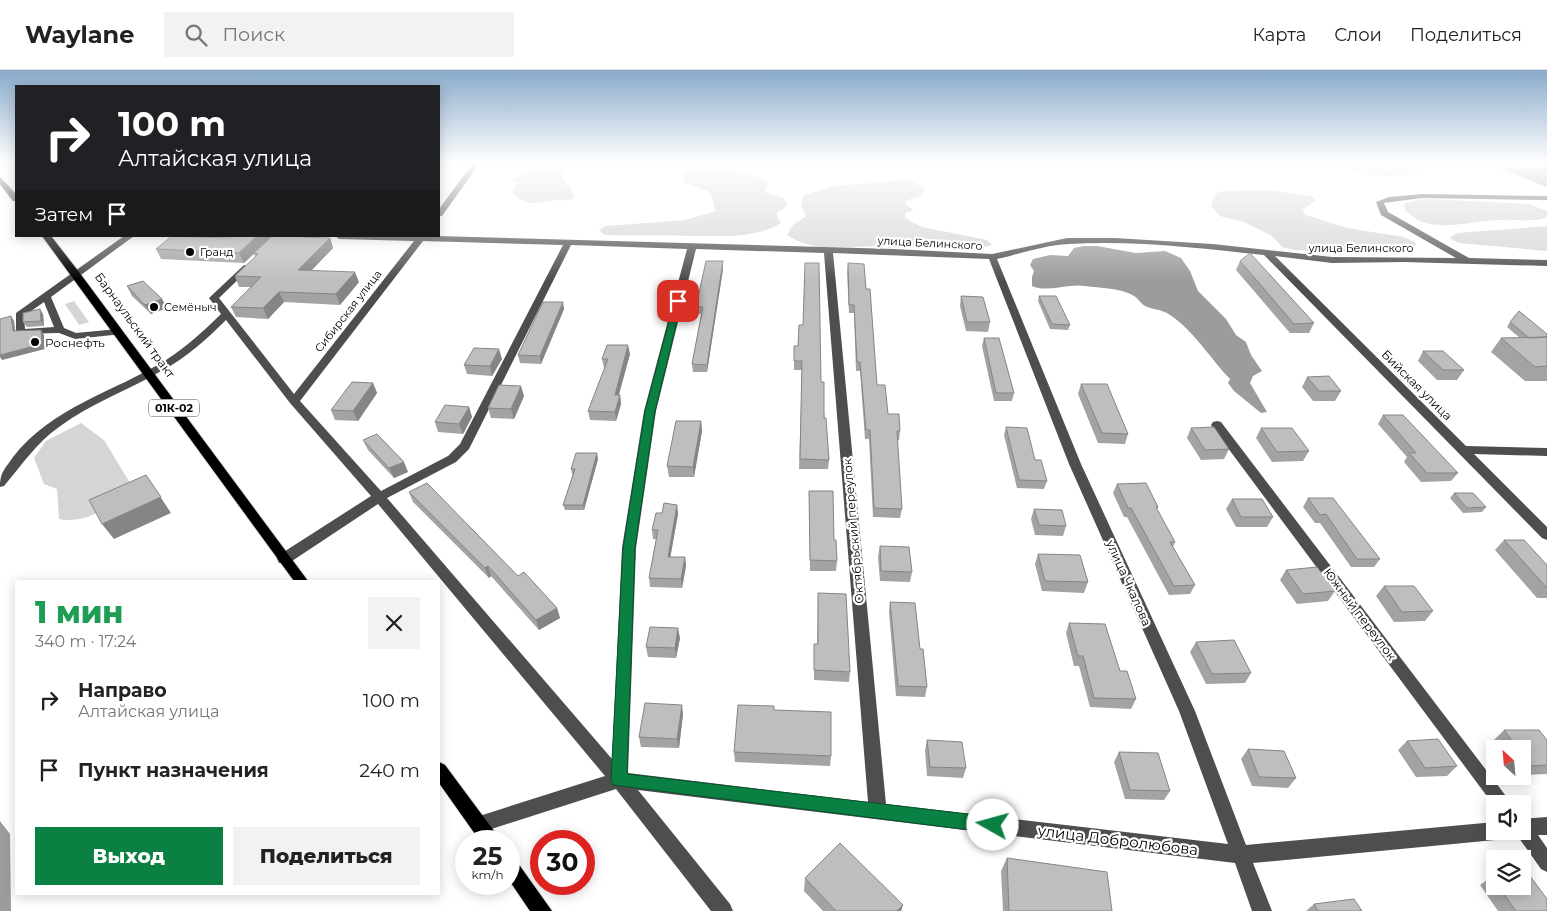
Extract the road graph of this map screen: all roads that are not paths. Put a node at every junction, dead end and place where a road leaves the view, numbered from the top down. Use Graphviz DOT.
graph roads {
  1 [pos="448,202"];
  2 [pos="1380,202"];
  3 [pos="440,213"];
  4 [pos="47,237"];
  5 [pos="129,237"];
  6 [pos="422,237"];
  7 [pos="568,242"];
  8 [pos="692,246"];
  9 [pos="828,250"];
  10 [pos="1268,254"];
  11 [pos="992,257"];
  12 [pos="254,261"];
  13 [pos="1468,261"];
  14 [pos="1545,264"];
  15 [pos="76,274"];
  16 [pos="46,296"];
  17 [pos="226,314"];
  18 [pos="60,330"];
  19 [pos="118,332"];
  20 [pos="149,374"];
  21 [pos="294,401"];
  22 [pos="1217,425"];
  23 [pos="1463,450"];
  24 [pos="1547,452"];
  25 [pos="0,484"];
  26 [pos="380,497"];
  27 [pos="1547,535"];
  28 [pos="284,559"];
  29 [pos="300,580"];
  30 [pos="440,771"];
  31 [pos="619,780"];
  32 [pos="1496,795"];
  33 [pos="878,812"];
  34 [pos="479,824"];
  35 [pos="1547,826"];
  36 [pos="1531,828"];
  37 [pos="483,830"];
  38 [pos="1486,832"];
  39 [pos="1530,840"];
  40 [pos="1241,855"];
  41 [pos="1547,863"];
  42 [pos="520,880"];
  43 [pos="542,911"];
  44 [pos="723,911"];
  45 [pos="1262,911"];
  1 -- 3 [label="street"];
  2 -- 13 [label="street"];
  4 -- 15 [label="main road, Барнаульский тракт / 01К-02"];
  5 -- 15 [label="street"];
  6 -- 7 [label="street, улица Белинского"];
  6 -- 21 [label="street, Сибирская улица"];
  7 -- 8 [label="street, улица Белинского"];
  7 -- 26 [label="street"];
  8 -- 9 [label="street, улица Белинского"];
  8 -- 31 [label="street"];
  9 -- 11 [label="street, улица Белинского"];
  9 -- 33 [label="street, Октябрьский переулок"];
  10 -- 11 [label="street, улица Белинского"];
  10 -- 13 [label="street, улица Белинского"];
  10 -- 23 [label="street, Бийская улица"];
  11 -- 40 [label="street, улица Чкалова"];
  12 -- 17 [label="street"];
  13 -- 14 [label="street, улица Белинского"];
  15 -- 16 [label="street"];
  15 -- 19 [label="main road, Барнаульский тракт / 01К-02"];
  16 -- 18 [label="street"];
  16 -- 18 [label="street"];
  17 -- 20 [label="street"];
  17 -- 21 [label="street"];
  18 -- 19 [label="street"];
  19 -- 20 [label="main road, Барнаульский тракт / 01К-02"];
  20 -- 25 [label="street"];
  20 -- 28 [label="main road, Барнаульский тракт / 01К-02"];
  21 -- 26 [label="street"];
  22 -- 32 [label="street, Южный переулок"];
  23 -- 24 [label="street"];
  23 -- 27 [label="street, Бийская улица"];
  26 -- 28 [label="street"];
  26 -- 31 [label="street"];
  28 -- 29 [label="main road, Барнаульский тракт / 01К-02"];
  30 -- 34 [label="main road"];
  31 -- 33 [label="street, улица Добролюбова"];
  31 -- 34 [label="street, улица Добролюбова"];
  31 -- 44 [label="street"];
  33 -- 40 [label="street, улица Добролюбова"];
  34 -- 37 [label="main road"];
  35 -- 36 [label="street"];
  38 -- 40 [label="street, улица Добролюбова"];
  39 -- 41 [label="street"];
  40 -- 45 [label="street, улица Чкалова"];
  42 -- 43 [label="main road"];
}
